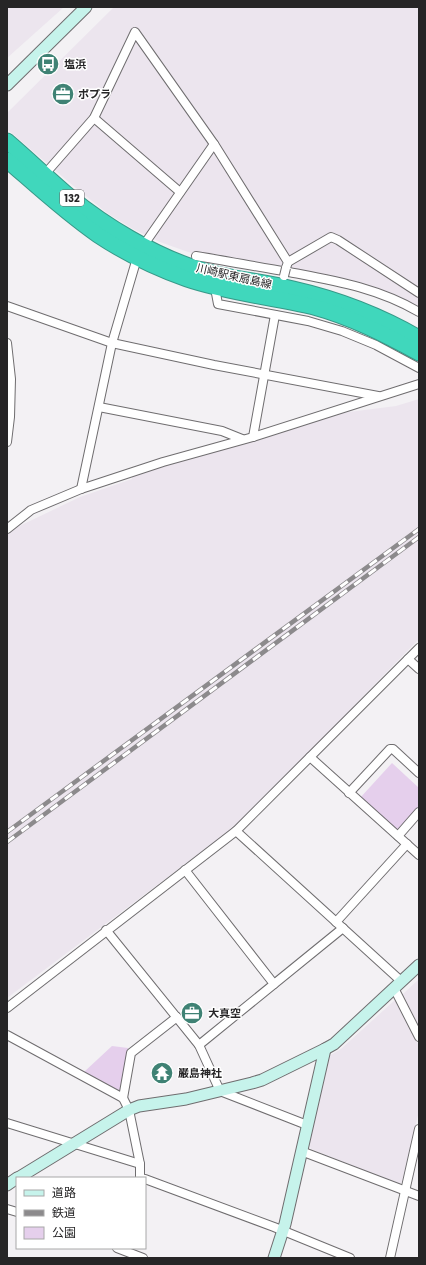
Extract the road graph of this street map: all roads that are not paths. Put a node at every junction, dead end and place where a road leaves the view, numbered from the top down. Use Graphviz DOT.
graph roads {
  1 [pos="86,7"];
  2 [pos="7,86"];
  3 [pos="94,118"];
  4 [pos="7,141"];
  5 [pos="214,144"];
  6 [pos="7,160"];
  7 [pos="45,174"];
  8 [pos="180,192"];
  9 [pos="140,252"];
  10 [pos="196,256"];
  11 [pos="286,281"];
  12 [pos="215,288"];
  13 [pos="418,291"];
  14 [pos="7,306"];
  15 [pos="419,312"];
  16 [pos="275,315"];
  17 [pos="419,338"];
  18 [pos="7,343"];
  19 [pos="112,344"];
  20 [pos="419,353"];
  21 [pos="419,368"];
  22 [pos="264,374"];
  23 [pos="419,384"];
  24 [pos="380,396"];
  25 [pos="99,407"];
  26 [pos="253,437"];
  27 [pos="242,439"];
  28 [pos="7,442"];
  29 [pos="80,489"];
  30 [pos="7,529"];
  31 [pos="419,648"];
  32 [pos="408,659"];
  33 [pos="419,669"];
  34 [pos="310,757"];
  35 [pos="419,773"];
  36 [pos="349,793"];
  37 [pos="419,812"];
  38 [pos="236,831"];
  39 [pos="398,836"];
  40 [pos="407,844"];
  41 [pos="419,855"];
  42 [pos="184,870"];
  43 [pos="336,922"];
  44 [pos="343,928"];
  45 [pos="106,930"];
  46 [pos="419,965"];
  47 [pos="274,984"];
  48 [pos="398,985"];
  49 [pos="7,1008"];
  50 [pos="177,1017"];
  51 [pos="7,1034"];
  52 [pos="419,1037"];
  53 [pos="198,1045"];
  54 [pos="325,1049"];
  55 [pos="220,1091"];
  56 [pos="123,1098"];
  57 [pos="129,1110"];
  58 [pos="7,1123"];
  59 [pos="308,1125"];
  60 [pos="419,1129"];
  61 [pos="74,1144"];
  62 [pos="301,1151"];
  63 [pos="140,1164"];
  64 [pos="19,1177"];
  65 [pos="142,1177"];
  66 [pos="16,1179"];
  67 [pos="146,1180"];
  68 [pos="7,1184"];
  69 [pos="404,1191"];
  70 [pos="419,1196"];
  71 [pos="283,1231"];
  72 [pos="122,1251"];
  73 [pos="143,1258"];
  74 [pos="274,1258"];
  75 [pos="350,1258"];
  76 [pos="390,1258"];
  1 -- 2 [label="street"];
  3 -- 5 [label="street"];
  3 -- 7 [label="street"];
  3 -- 8 [label="street"];
  4 -- 7 [label="highway, 川崎駅東扇島線 / 132"];
  5 -- 8 [label="street"];
  5 -- 11 [label="street"];
  6 -- 9 [label="highway, 川崎駅東扇島線 / 132"];
  7 -- 9 [label="highway, 川崎駅東扇島線 / 132"];
  8 -- 9 [label="street"];
  9 -- 11 [label="highway, 川崎駅東扇島線 / 132"];
  9 -- 12 [label="highway, 川崎駅東扇島線 / 132"];
  9 -- 19 [label="street"];
  10 -- 15 [label="street"];
  11 -- 12 [label="highway, 川崎駅東扇島線 / 132"];
  11 -- 13 [label="street"];
  11 -- 17 [label="highway, 川崎駅東扇島線 / 132"];
  11 -- 20 [label="highway, 川崎駅東扇島線 / 132"];
  12 -- 16 [label="street"];
  14 -- 19 [label="street"];
  16 -- 21 [label="street"];
  16 -- 22 [label="street"];
  18 -- 28 [label="street"];
  19 -- 22 [label="street"];
  19 -- 25 [label="street"];
  22 -- 24 [label="street"];
  22 -- 26 [label="street"];
  23 -- 24 [label="street"];
  24 -- 26 [label="street"];
  25 -- 27 [label="street"];
  25 -- 29 [label="street"];
  26 -- 27 [label="street"];
  27 -- 29 [label="street"];
  29 -- 30 [label="street"];
  31 -- 32 [label="street"];
  32 -- 33 [label="street"];
  32 -- 34 [label="street"];
  34 -- 36 [label="street"];
  34 -- 38 [label="street"];
  35 -- 36 [label="street"];
  36 -- 39 [label="street"];
  37 -- 39 [label="street"];
  38 -- 42 [label="street"];
  38 -- 43 [label="street"];
  39 -- 40 [label="street"];
  40 -- 41 [label="street"];
  40 -- 43 [label="street"];
  42 -- 45 [label="street"];
  42 -- 47 [label="street"];
  43 -- 44 [label="street"];
  44 -- 47 [label="street"];
  44 -- 48 [label="street"];
  45 -- 49 [label="street"];
  45 -- 50 [label="street"];
  46 -- 48 [label="street"];
  47 -- 53 [label="street"];
  48 -- 52 [label="street"];
  48 -- 54 [label="street"];
  50 -- 53 [label="street"];
  50 -- 56 [label="street"];
  51 -- 56 [label="street"];
  53 -- 55 [label="street"];
  54 -- 55 [label="street"];
  54 -- 59 [label="street"];
  55 -- 57 [label="street"];
  55 -- 59 [label="street"];
  56 -- 57 [label="street"];
  57 -- 61 [label="street"];
  57 -- 63 [label="street"];
  58 -- 61 [label="street"];
  59 -- 62 [label="street"];
  60 -- 69 [label="street"];
  61 -- 63 [label="street"];
  61 -- 64 [label="street"];
  62 -- 69 [label="street"];
  62 -- 71 [label="street"];
  63 -- 65 [label="street"];
  66 -- 68 [label="street"];
  67 -- 71 [label="street"];
  69 -- 70 [label="street"];
  69 -- 76 [label="street"];
  71 -- 74 [label="street"];
  71 -- 75 [label="street"];
  72 -- 73 [label="street"];
}
